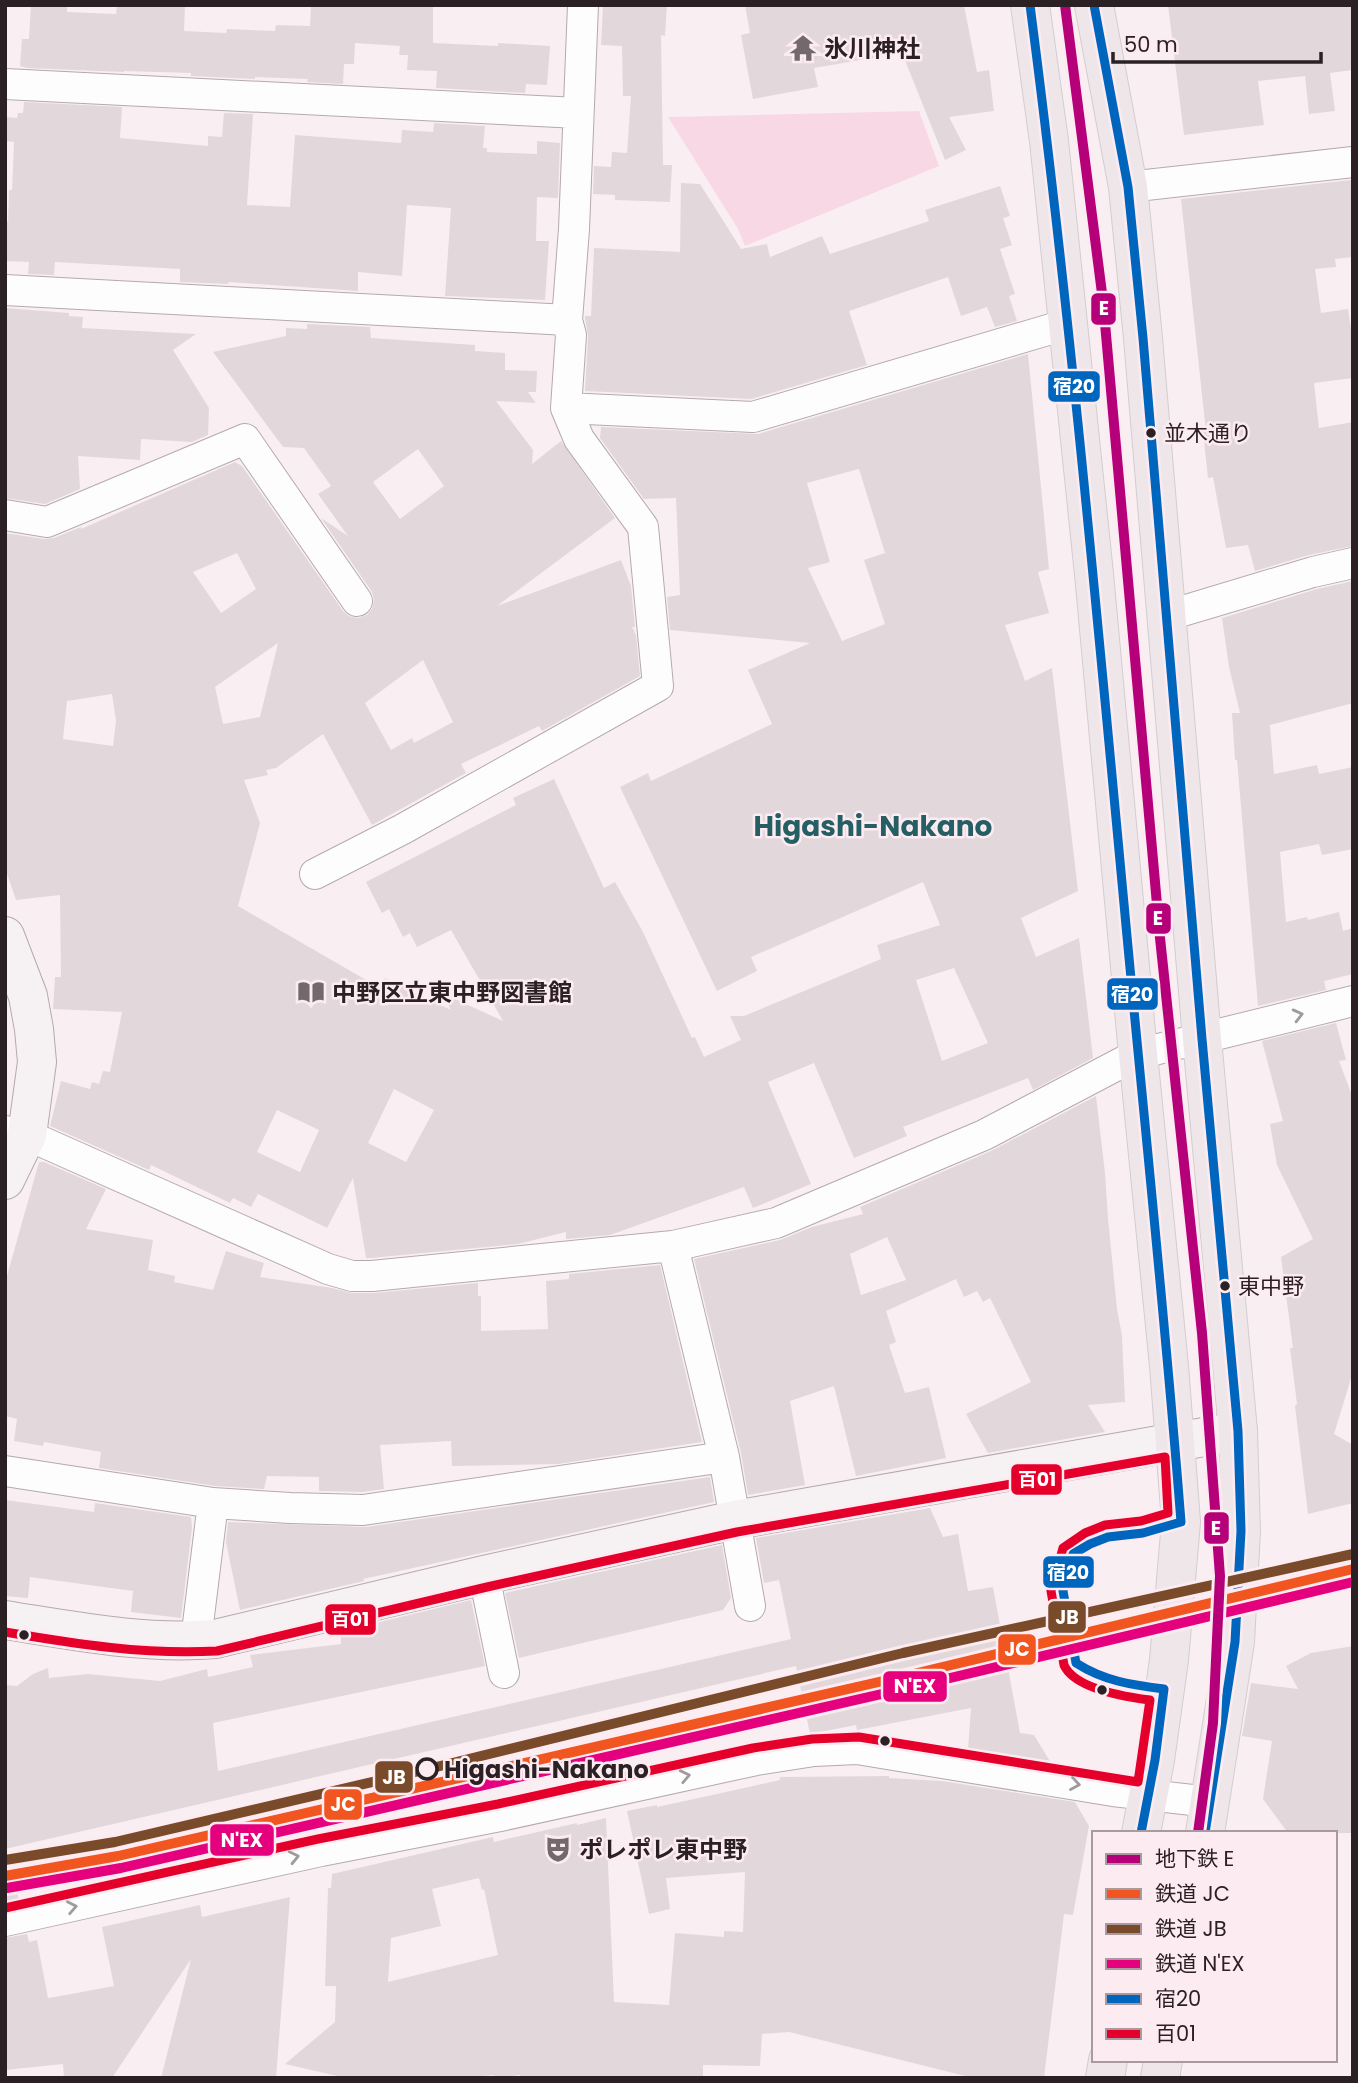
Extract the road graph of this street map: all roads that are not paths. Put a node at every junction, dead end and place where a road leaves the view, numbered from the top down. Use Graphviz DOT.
graph roads {
  1 [pos="583,5"];
  2 [pos="1030,5"];
  3 [pos="1094,5"];
  4 [pos="5,84"];
  5 [pos="578,113"];
  6 [pos="1353,162"];
  7 [pos="1128,187"];
  8 [pos="5,290"];
  9 [pos="567,320"];
  10 [pos="1068,324"];
  11 [pos="566,408"];
  12 [pos="5,515"];
  13 [pos="1353,563"];
  14 [pos="357,601"];
  15 [pos="1167,616"];
  16 [pos="315,874"];
  17 [pos="5,936"];
  18 [pos="1353,1001"];
  19 [pos="1202,1038"];
  20 [pos="1138,1054"];
  21 [pos="16,1133"];
  22 [pos="5,1180"];
  23 [pos="673,1246"];
  24 [pos="1238,1431"];
  25 [pos="1176,1443"];
  26 [pos="724,1457"];
  27 [pos="5,1471"];
  28 [pos="213,1503"];
  29 [pos="735,1520"];
  30 [pos="484,1575"];
  31 [pos="750,1605"];
  32 [pos="5,1620"];
  33 [pos="196,1640"];
  34 [pos="504,1673"];
  35 [pos="1148,1795"];
  36 [pos="1208,1818"];
  37 [pos="1141,1831"];
  38 [pos="5,1921"];
  1 -- 5 [label="street"];
  2 -- 10 [label="main road"];
  3 -- 7 [label="main road"];
  4 -- 5 [label="street"];
  5 -- 9 [label="street"];
  6 -- 7 [label="street"];
  7 -- 15 [label="main road"];
  8 -- 9 [label="street"];
  9 -- 11 [label="street"];
  10 -- 11 [label="street"];
  10 -- 20 [label="main road"];
  11 -- 16 [label="street"];
  12 -- 14 [label="street"];
  13 -- 15 [label="street"];
  15 -- 19 [label="main road"];
  17 -- 21 [label="street"];
  19 -- 18 [label="street, one-way"];
  19 -- 20 [label="street"];
  19 -- 24 [label="main road"];
  20 -- 23 [label="street"];
  20 -- 25 [label="main road"];
  21 -- 22 [label="street"];
  21 -- 23 [label="street"];
  23 -- 26 [label="street"];
  24 -- 25 [label="street"];
  24 -- 36 [label="main road"];
  25 -- 29 [label="street"];
  25 -- 35 [label="main road"];
  26 -- 28 [label="street"];
  26 -- 29 [label="street"];
  27 -- 28 [label="street"];
  28 -- 33 [label="street"];
  29 -- 30 [label="street"];
  29 -- 31 [label="street"];
  30 -- 33 [label="street"];
  30 -- 34 [label="street"];
  32 -- 33 [label="street"];
  35 -- 36 [label="street"];
  35 -- 37 [label="main road"];
  38 -- 35 [label="street, one-way"];
}
